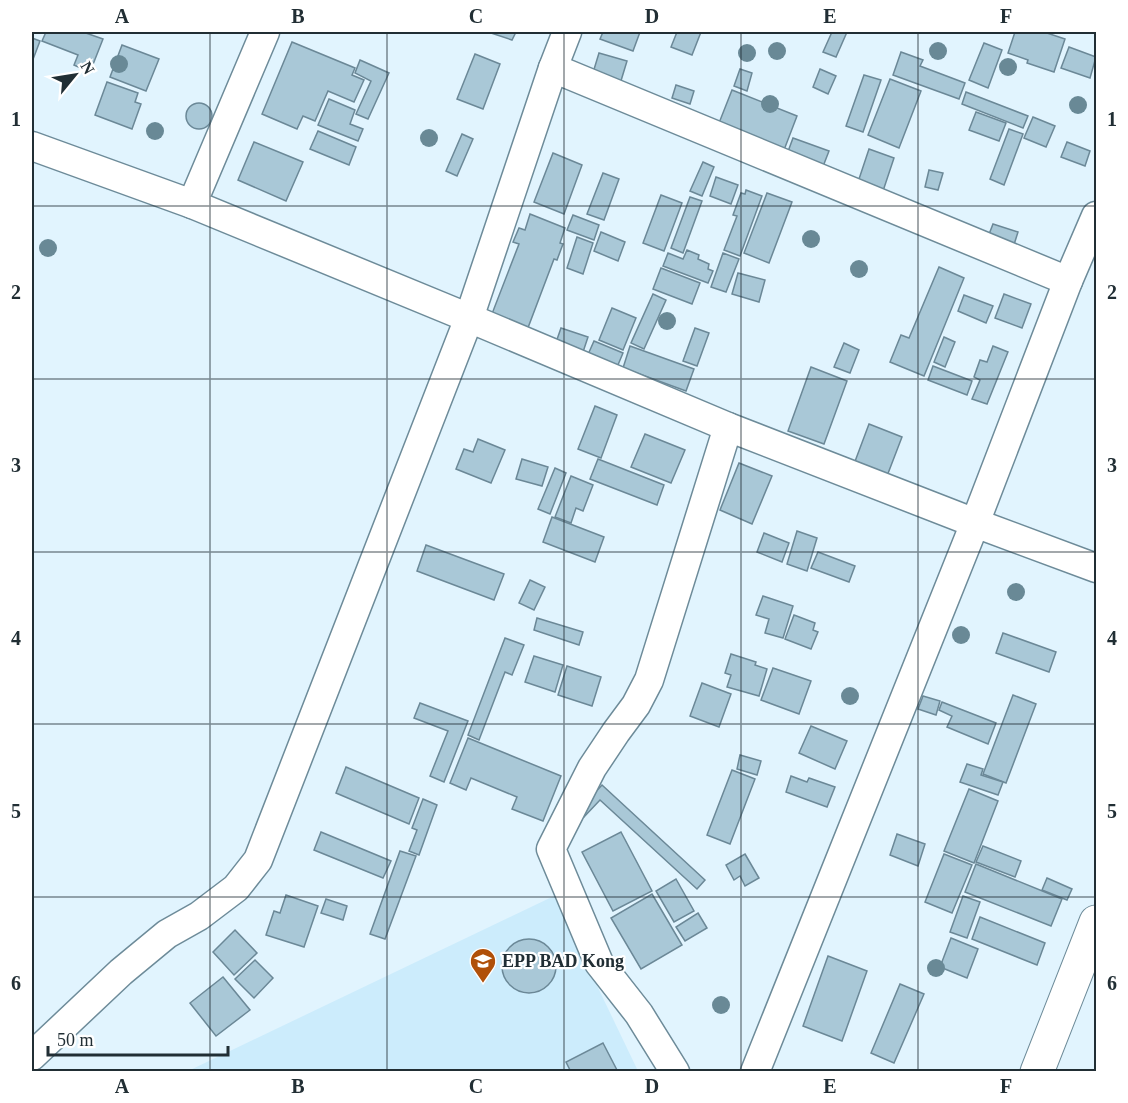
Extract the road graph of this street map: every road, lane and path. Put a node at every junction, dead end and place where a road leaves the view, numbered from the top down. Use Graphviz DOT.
graph roads {
  1 [pos="265,32"];
  2 [pos="567,32"];
  3 [pos="553,68"];
  4 [pos="32,146"];
  5 [pos="192,204"];
  6 [pos="1096,216"];
  7 [pos="1068,281"];
  8 [pos="469,318"];
  9 [pos="729,427"];
  10 [pos="975,523"];
  11 [pos="1096,568"];
  12 [pos="1096,922"];
  13 [pos="32,1056"];
  14 [pos="675,1071"];
  15 [pos="755,1071"];
  16 [pos="1037,1071"];
  1 -- 5 [label="street"];
  2 -- 3 [label="street"];
  3 -- 7 [label="street"];
  3 -- 8 [label="street"];
  4 -- 5 [label="street"];
  5 -- 8 [label="street"];
  6 -- 7 [label="street"];
  7 -- 10 [label="street"];
  8 -- 9 [label="street"];
  8 -- 13 [label="street"];
  9 -- 10 [label="street"];
  9 -- 14 [label="street"];
  10 -- 11 [label="street"];
  10 -- 15 [label="street"];
  12 -- 16 [label="street"];
}
